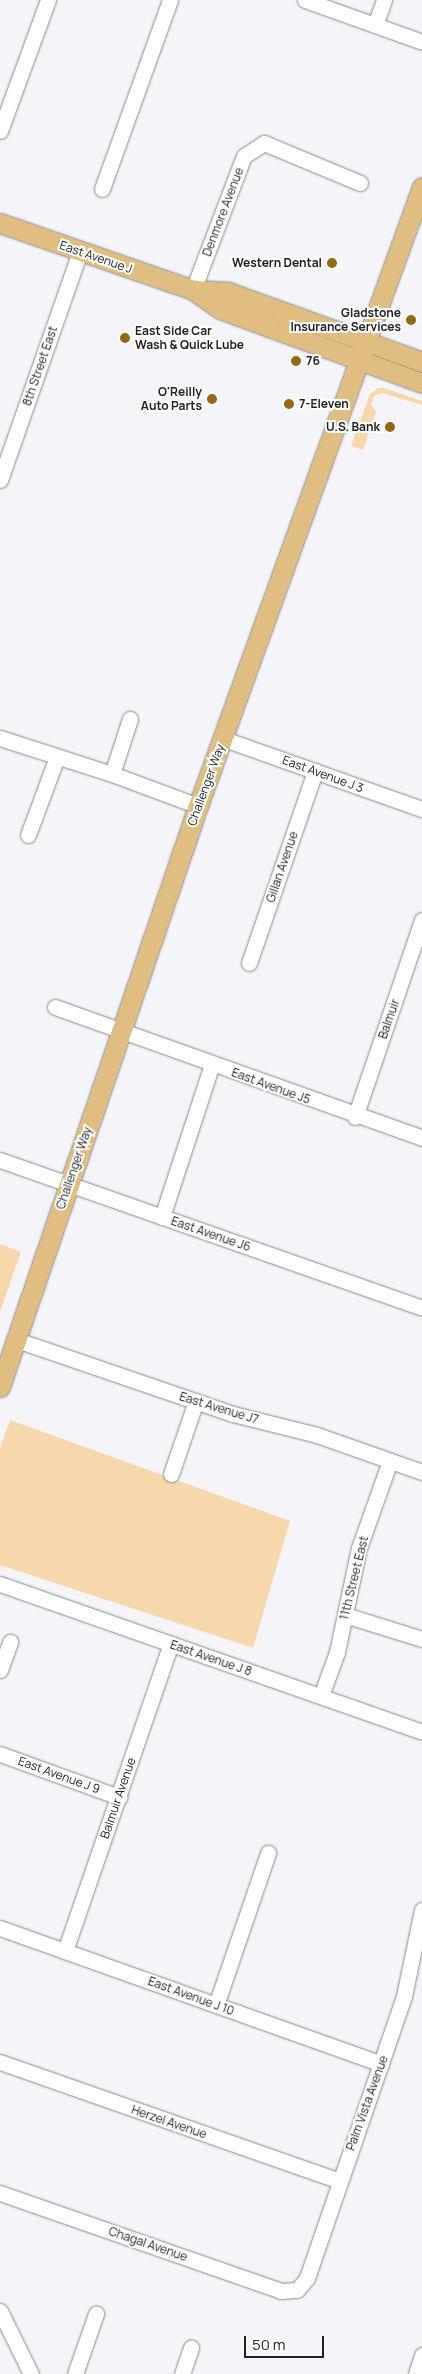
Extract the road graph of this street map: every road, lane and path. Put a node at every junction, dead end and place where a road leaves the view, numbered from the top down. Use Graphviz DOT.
graph roads {
  1 [pos="48,0"];
  2 [pos="170,0"];
  3 [pos="305,0"];
  4 [pos="384,0"];
  5 [pos="375,25"];
  6 [pos="422,42"];
  7 [pos="0,131"];
  8 [pos="360,184"];
  9 [pos="422,187"];
  10 [pos="102,189"];
  11 [pos="0,223"];
  12 [pos="80,252"];
  13 [pos="193,290"];
  14 [pos="362,350"];
  15 [pos="422,362"];
  16 [pos="422,383"];
  17 [pos="0,480"];
  18 [pos="130,719"];
  19 [pos="0,738"];
  20 [pos="224,738"];
  21 [pos="57,756"];
  22 [pos="315,771"];
  23 [pos="112,774"];
  24 [pos="198,806"];
  25 [pos="422,809"];
  26 [pos="28,835"];
  27 [pos="422,920"];
  28 [pos="249,963"];
  29 [pos="55,1007"];
  30 [pos="122,1031"];
  31 [pos="212,1064"];
  32 [pos="355,1117"];
  33 [pos="422,1138"];
  34 [pos="0,1160"];
  35 [pos="68,1185"];
  36 [pos="162,1217"];
  37 [pos="422,1308"];
  38 [pos="17,1340"];
  39 [pos="0,1387"];
  40 [pos="196,1401"];
  41 [pos="390,1461"];
  42 [pos="422,1472"];
  43 [pos="171,1474"];
  44 [pos="0,1584"];
  45 [pos="344,1615"];
  46 [pos="422,1639"];
  47 [pos="10,1642"];
  48 [pos="171,1644"];
  49 [pos="0,1670"];
  50 [pos="322,1696"];
  51 [pos="422,1732"];
  52 [pos="0,1754"];
  53 [pos="118,1797"];
  54 [pos="268,1853"];
  55 [pos="422,1910"];
  56 [pos="0,1928"];
  57 [pos="65,1951"];
  58 [pos="216,2005"];
  59 [pos="0,2062"];
  60 [pos="381,2064"];
  61 [pos="339,2182"];
  62 [pos="0,2193"];
  63 [pos="297,2290"];
  64 [pos="0,2311"];
  65 [pos="96,2314"];
  66 [pos="190,2348"];
  67 [pos="422,2355"];
  68 [pos="31,2374"];
  69 [pos="75,2374"];
  70 [pos="182,2374"];
  71 [pos="416,2374"];
  1 -- 7 [label="street"];
  2 -- 10 [label="street"];
  3 -- 5 [label="street"];
  4 -- 5 [label="street"];
  5 -- 6 [label="street"];
  8 -- 13 [label="street, Denmore Avenue"];
  9 -- 14 [label="main road, Challenger Way"];
  11 -- 12 [label="main road, East Avenue J"];
  12 -- 13 [label="main road, East Avenue J"];
  12 -- 17 [label="street, 8th Street East"];
  13 -- 14 [label="main road, East Avenue J"];
  14 -- 15 [label="main road, East Avenue J"];
  14 -- 16 [label="main road, East Avenue J"];
  14 -- 20 [label="main road, Challenger Way"];
  18 -- 23 [label="street"];
  19 -- 21 [label="street"];
  20 -- 22 [label="street, East Avenue J 3"];
  20 -- 24 [label="main road, Challenger Way"];
  21 -- 23 [label="street"];
  21 -- 26 [label="street"];
  22 -- 25 [label="street, East Avenue J 3"];
  22 -- 28 [label="street, Gillan Avenue"];
  23 -- 24 [label="street"];
  24 -- 30 [label="main road, Challenger Way"];
  27 -- 32 [label="street, Balmuir"];
  29 -- 30 [label="street, East Avenue J5"];
  30 -- 31 [label="street, East Avenue J5"];
  30 -- 35 [label="main road, Challenger Way"];
  31 -- 32 [label="street, East Avenue J5"];
  31 -- 36 [label="street"];
  32 -- 33 [label="street, East Avenue J5"];
  34 -- 35 [label="street, East Avenue J6"];
  35 -- 36 [label="street, East Avenue J6"];
  35 -- 38 [label="main road, Challenger Way"];
  36 -- 37 [label="street, East Avenue J6"];
  38 -- 39 [label="main road, Challenger Way"];
  38 -- 40 [label="street, East Avenue J7"];
  40 -- 41 [label="street, East Avenue J7"];
  40 -- 43 [label="street"];
  41 -- 42 [label="street, East Avenue J7"];
  41 -- 45 [label="street, 11th Street East"];
  44 -- 48 [label="street, East Avenue J 8"];
  45 -- 46 [label="street"];
  45 -- 50 [label="street, 11th Street East"];
  47 -- 49 [label="street"];
  48 -- 50 [label="street, East Avenue J 8"];
  48 -- 53 [label="street, Balmuir Avenue"];
  50 -- 51 [label="street, East Avenue J 8"];
  52 -- 53 [label="street, East Avenue J 9"];
  53 -- 57 [label="street, Balmuir Avenue"];
  54 -- 58 [label="street"];
  55 -- 60 [label="street, Palm Vista Avenue"];
  56 -- 57 [label="street, East Avenue J 10"];
  57 -- 58 [label="street, East Avenue J 10"];
  58 -- 60 [label="street, East Avenue J 10"];
  59 -- 61 [label="street, Herzel Avenue"];
  60 -- 61 [label="street, Palm Vista Avenue"];
  61 -- 63 [label="street, Palm Vista Avenue"];
  62 -- 63 [label="street, Chagal Avenue"];
  64 -- 68 [label="street"];
  65 -- 69 [label="street"];
  66 -- 70 [label="street"];
  67 -- 71 [label="street"];
}
